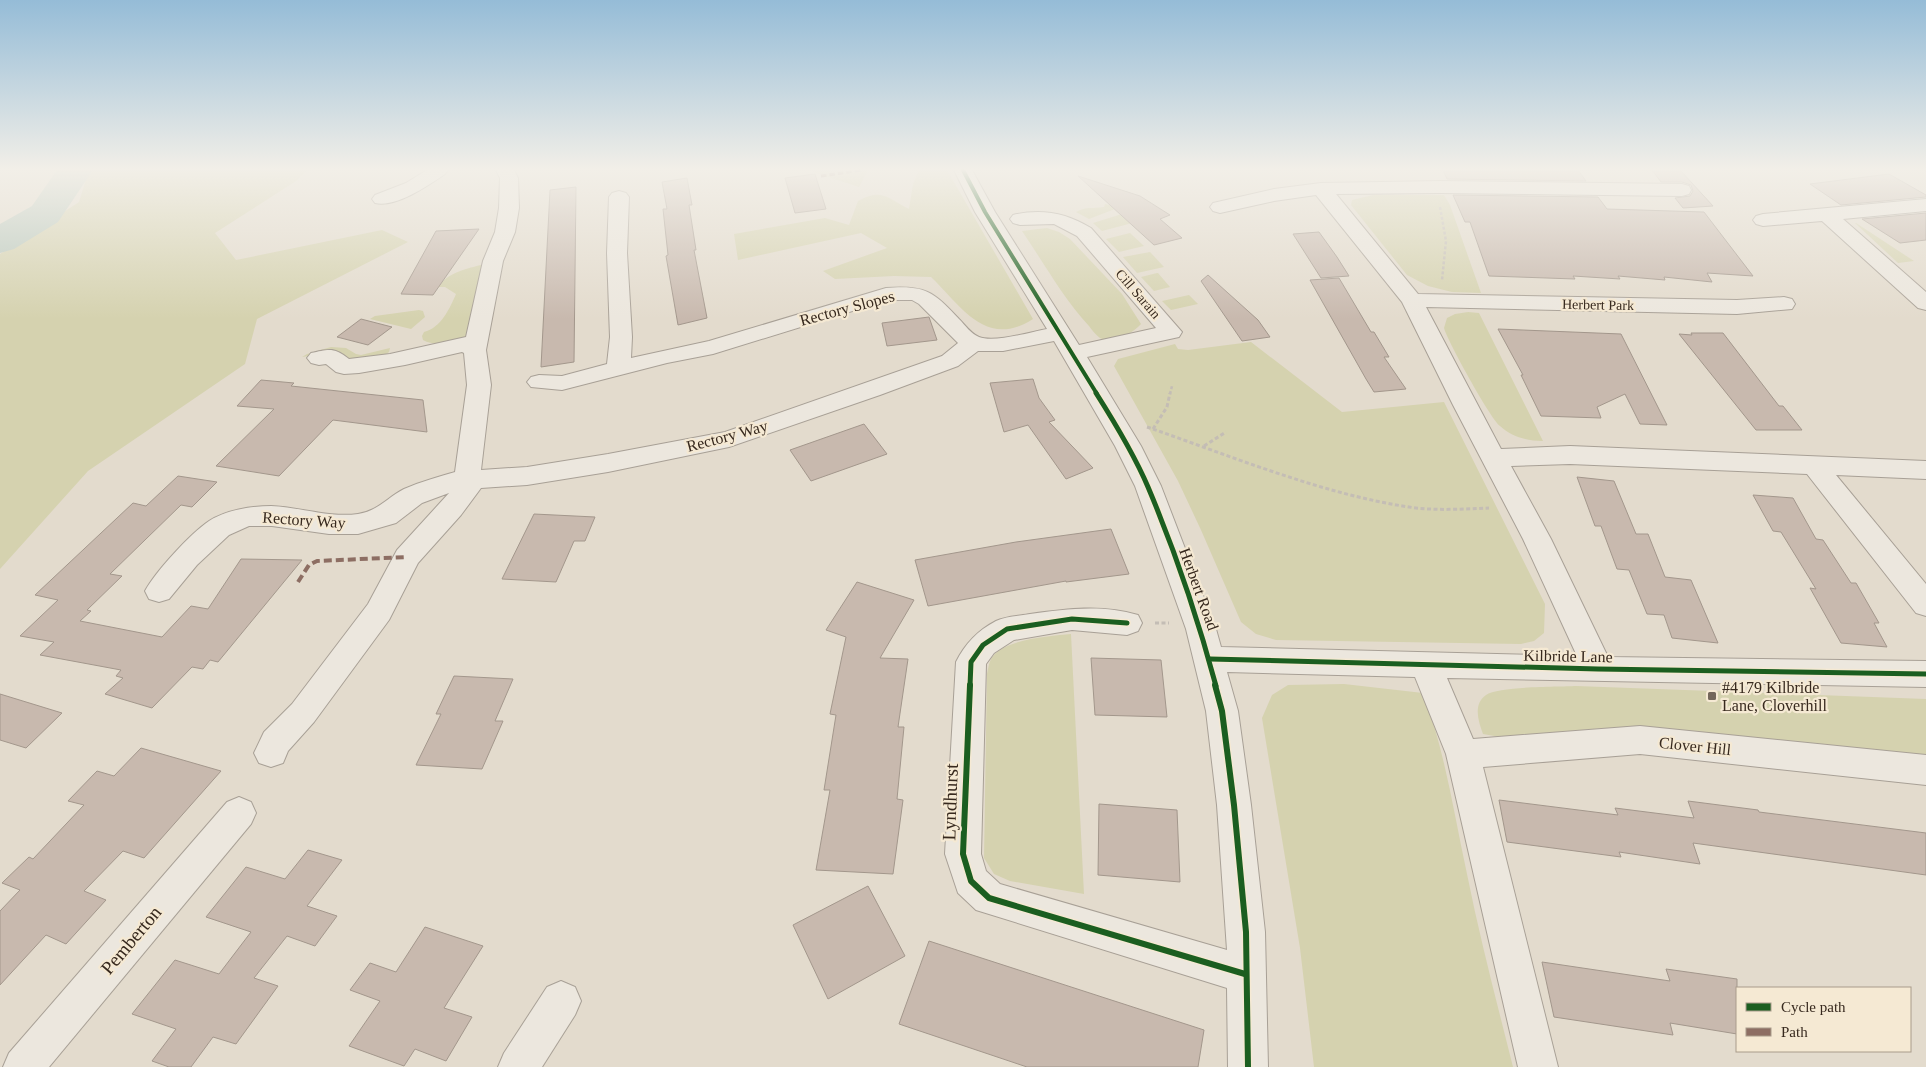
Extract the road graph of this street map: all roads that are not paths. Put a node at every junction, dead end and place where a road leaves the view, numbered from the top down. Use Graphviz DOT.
graph roads {
  1 [pos="507,220"];
  2 [pos="618,220"];
  3 [pos="990,220"];
  4 [pos="1061,220"];
  5 [pos="1350,220"];
  6 [pos="1832,220"];
  7 [pos="1424,300"];
  8 [pos="1926,303"];
  9 [pos="1784,304"];
  10 [pos="973,343"];
  11 [pos="1066,343"];
  12 [pos="475,350"];
  13 [pos="319,358"];
  14 [pos="618,369"];
  15 [pos="540,382"];
  16 [pos="1493,458"];
  17 [pos="1813,464"];
  18 [pos="1926,470"];
  19 [pos="471,478"];
  20 [pos="159,591"];
  21 [pos="1926,605"];
  22 [pos="1127,624"];
  23 [pos="1210,659"];
  24 [pos="1426,664"];
  25 [pos="1598,669"];
  26 [pos="1926,674"];
  27 [pos="271,753"];
  28 [pos="1463,754"];
  29 [pos="1926,770"];
  30 [pos="239,814"];
  31 [pos="1245,974"];
  32 [pos="561,1001"];
  33 [pos="23,1067"];
  34 [pos="518,1067"];
  35 [pos="1248,1067"];
  36 [pos="1538,1067"];
  1 -- 12 [label="street"];
  2 -- 14 [label="street"];
  3 -- 11 [label="street, Herbert Road"];
  4 -- 11 [label="street, Cill Sarain"];
  5 -- 7 [label="street"];
  6 -- 8 [label="street"];
  7 -- 9 [label="street, Herbert Park"];
  7 -- 16 [label="street"];
  10 -- 11 [label="street"];
  10 -- 14 [label="street, Rectory Slopes"];
  10 -- 19 [label="street, Rectory Way"];
  11 -- 23 [label="street, Herbert Road"];
  12 -- 13 [label="street"];
  12 -- 19 [label="street"];
  14 -- 15 [label="street, Rectory Slopes"];
  16 -- 17 [label="street"];
  16 -- 25 [label="street"];
  17 -- 18 [label="street"];
  17 -- 21 [label="street"];
  19 -- 20 [label="street, Rectory Way"];
  19 -- 27 [label="street"];
  22 -- 31 [label="street, Lyndhurst"];
  23 -- 24 [label="street, Kilbride Lane"];
  23 -- 31 [label="street, Herbert Road"];
  24 -- 25 [label="street, Kilbride Lane"];
  24 -- 28 [label="street"];
  25 -- 26 [label="street, Kilbride Lane"];
  28 -- 29 [label="street, Clover Hill"];
  28 -- 36 [label="street"];
  30 -- 33 [label="street, Pemberton"];
  31 -- 35 [label="street, Herbert Road"];
  32 -- 34 [label="street"];
}
